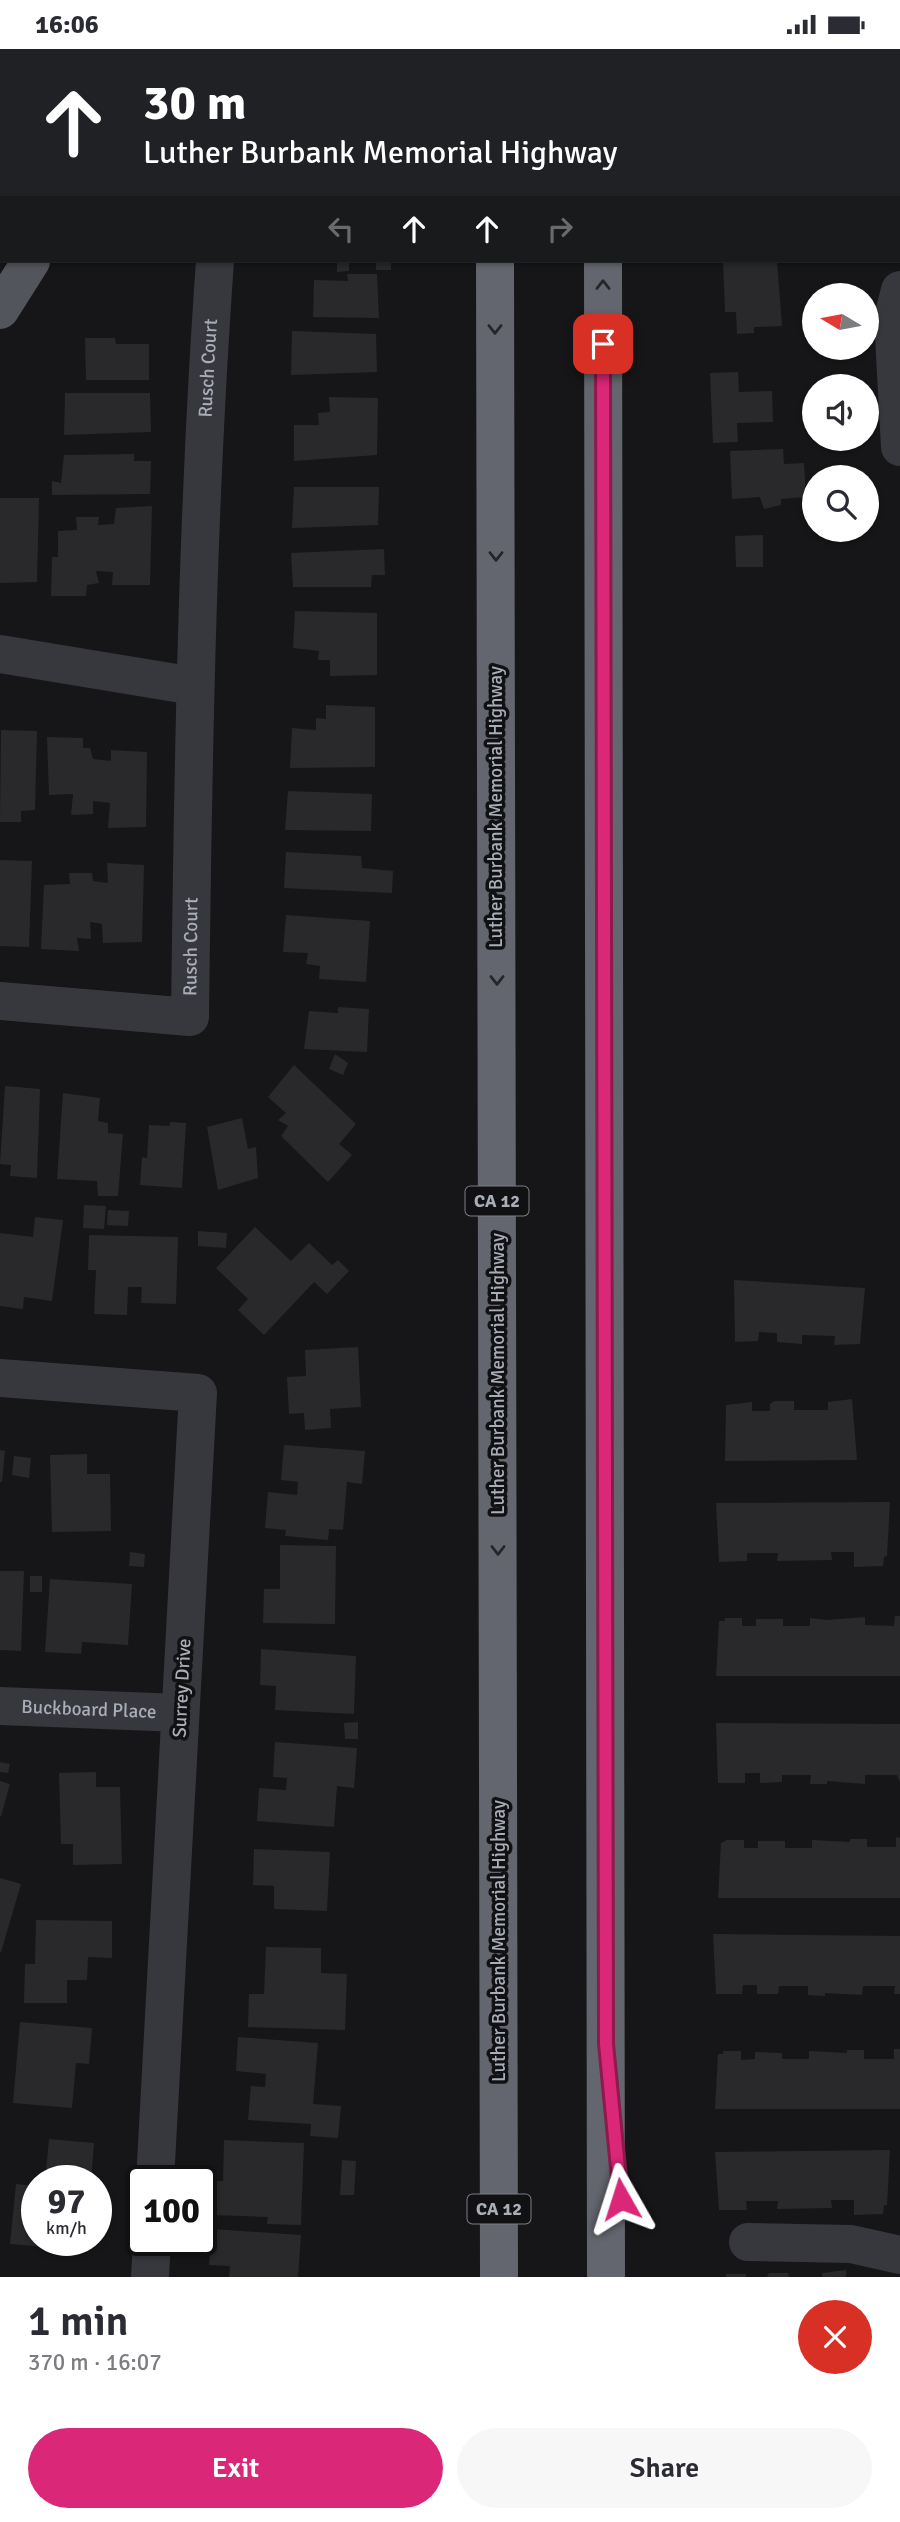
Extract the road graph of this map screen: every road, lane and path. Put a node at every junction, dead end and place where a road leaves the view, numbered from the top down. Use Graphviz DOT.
graph roads {
  1 [pos="30,263"];
  2 [pos="215,263"];
  3 [pos="495,263"];
  4 [pos="603,263"];
  5 [pos="900,290"];
  6 [pos="0,310"];
  7 [pos="900,447"];
  8 [pos="0,654"];
  9 [pos="194,686"];
  10 [pos="0,1001"];
  11 [pos="0,1378"];
  12 [pos="0,1706"];
  13 [pos="180,1713"];
  14 [pos="606,2044"];
  15 [pos="499,2142"];
  16 [pos="156,2165"];
  17 [pos="748,2242"];
  18 [pos="900,2255"];
  19 [pos="151,2256"];
  20 [pos="150,2277"];
  21 [pos="475,2277"];
  22 [pos="499,2277"];
  23 [pos="606,2277"];
  24 [pos="629,2277"];
  1 -- 6 [label="main road"];
  2 -- 9 [label="street, Rusch Court"];
  3 -- 15 [label="highway, Luther Burbank Memorial Highway / CA 12, one-way"];
  14 -- 4 [label="highway, one-way"];
  5 -- 7 [label="street"];
  8 -- 9 [label="street"];
  9 -- 10 [label="street, Rusch Court"];
  11 -- 13 [label="street, Surrey Drive"];
  12 -- 13 [label="street, Buckboard Place"];
  13 -- 16 [label="street, Surrey Drive"];
  14 -- 23 [label="highway"];
  14 -- 24 [label="highway"];
  15 -- 21 [label="highway"];
  15 -- 22 [label="highway, Luther Burbank Memorial Highway / CA 12"];
  17 -- 18 [label="street"];
  19 -- 20 [label="street"];
}
